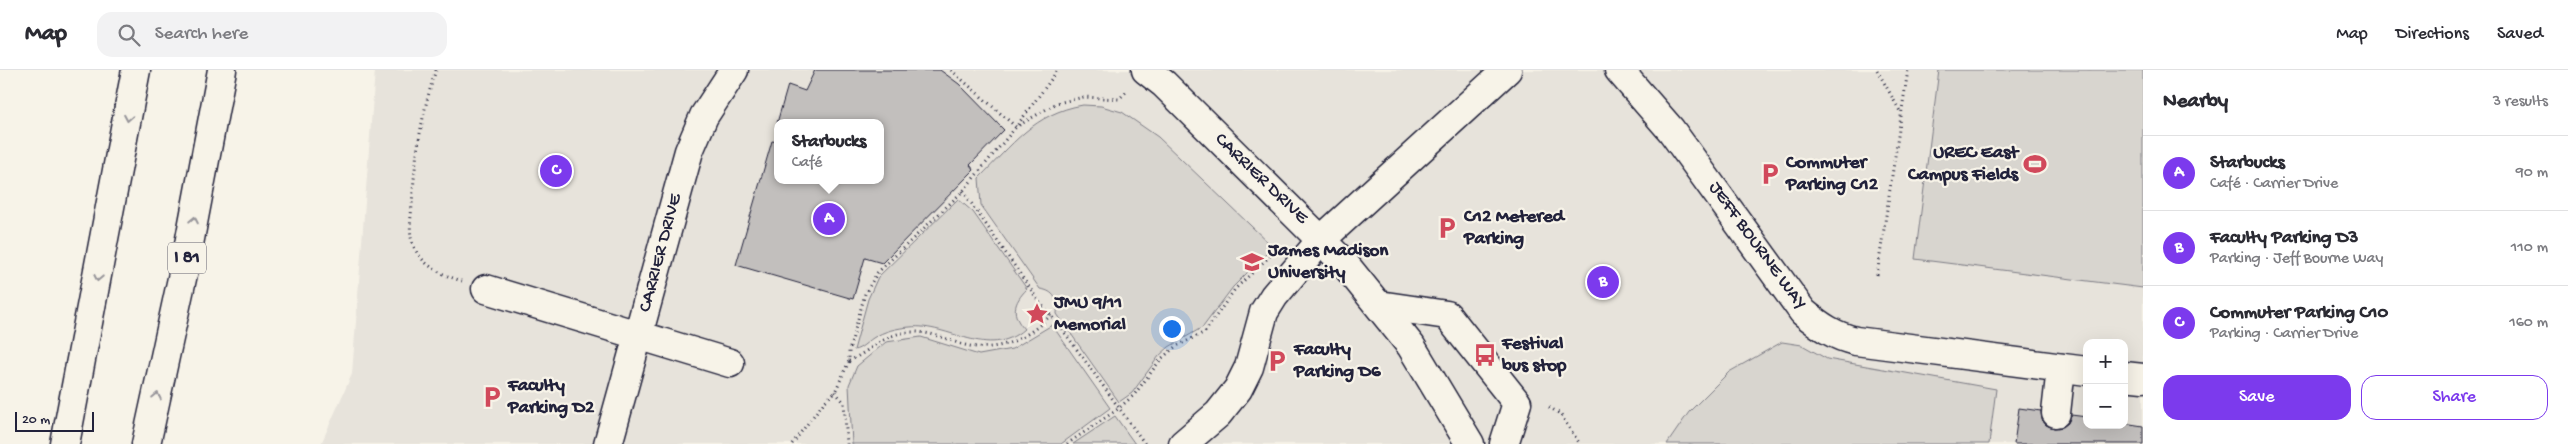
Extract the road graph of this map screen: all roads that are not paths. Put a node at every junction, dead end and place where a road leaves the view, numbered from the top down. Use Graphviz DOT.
graph roads {
  1 [pos="136,70"];
  2 [pos="222,70"];
  3 [pos="734,70"];
  4 [pos="1507,70"];
  5 [pos="1619,70"];
  6 [pos="1137,80"];
  7 [pos="1322,239"];
  8 [pos="486,289"];
  9 [pos="1379,304"];
  10 [pos="639,335"];
  11 [pos="730,363"];
  12 [pos="2074,370"];
  13 [pos="2128,376"];
  14 [pos="2143,378"];
  15 [pos="2056,413"];
  16 [pos="65,444"];
  17 [pos="146,444"];
  18 [pos="608,444"];
  19 [pos="1183,444"];
  20 [pos="1470,444"];
  21 [pos="1504,444"];
  1 -- 16 [label="main road, one-way"];
  17 -- 2 [label="main road, I 81, one-way"];
  3 -- 10 [label="main road, CARRIER DRIVE"];
  4 -- 7 [label="main road"];
  5 -- 12 [label="main road, JEFF BOURNE WAY"];
  6 -- 7 [label="main road, CARRIER DRIVE"];
  7 -- 9 [label="main road, CARRIER DRIVE"];
  7 -- 19 [label="main road"];
  8 -- 10 [label="main road"];
  9 -- 20 [label="main road, CARRIER DRIVE"];
  9 -- 21 [label="main road"];
  10 -- 11 [label="main road"];
  10 -- 18 [label="main road, CARRIER DRIVE"];
  12 -- 15 [label="main road"];
  13 -- 14 [label="main road"];
}
